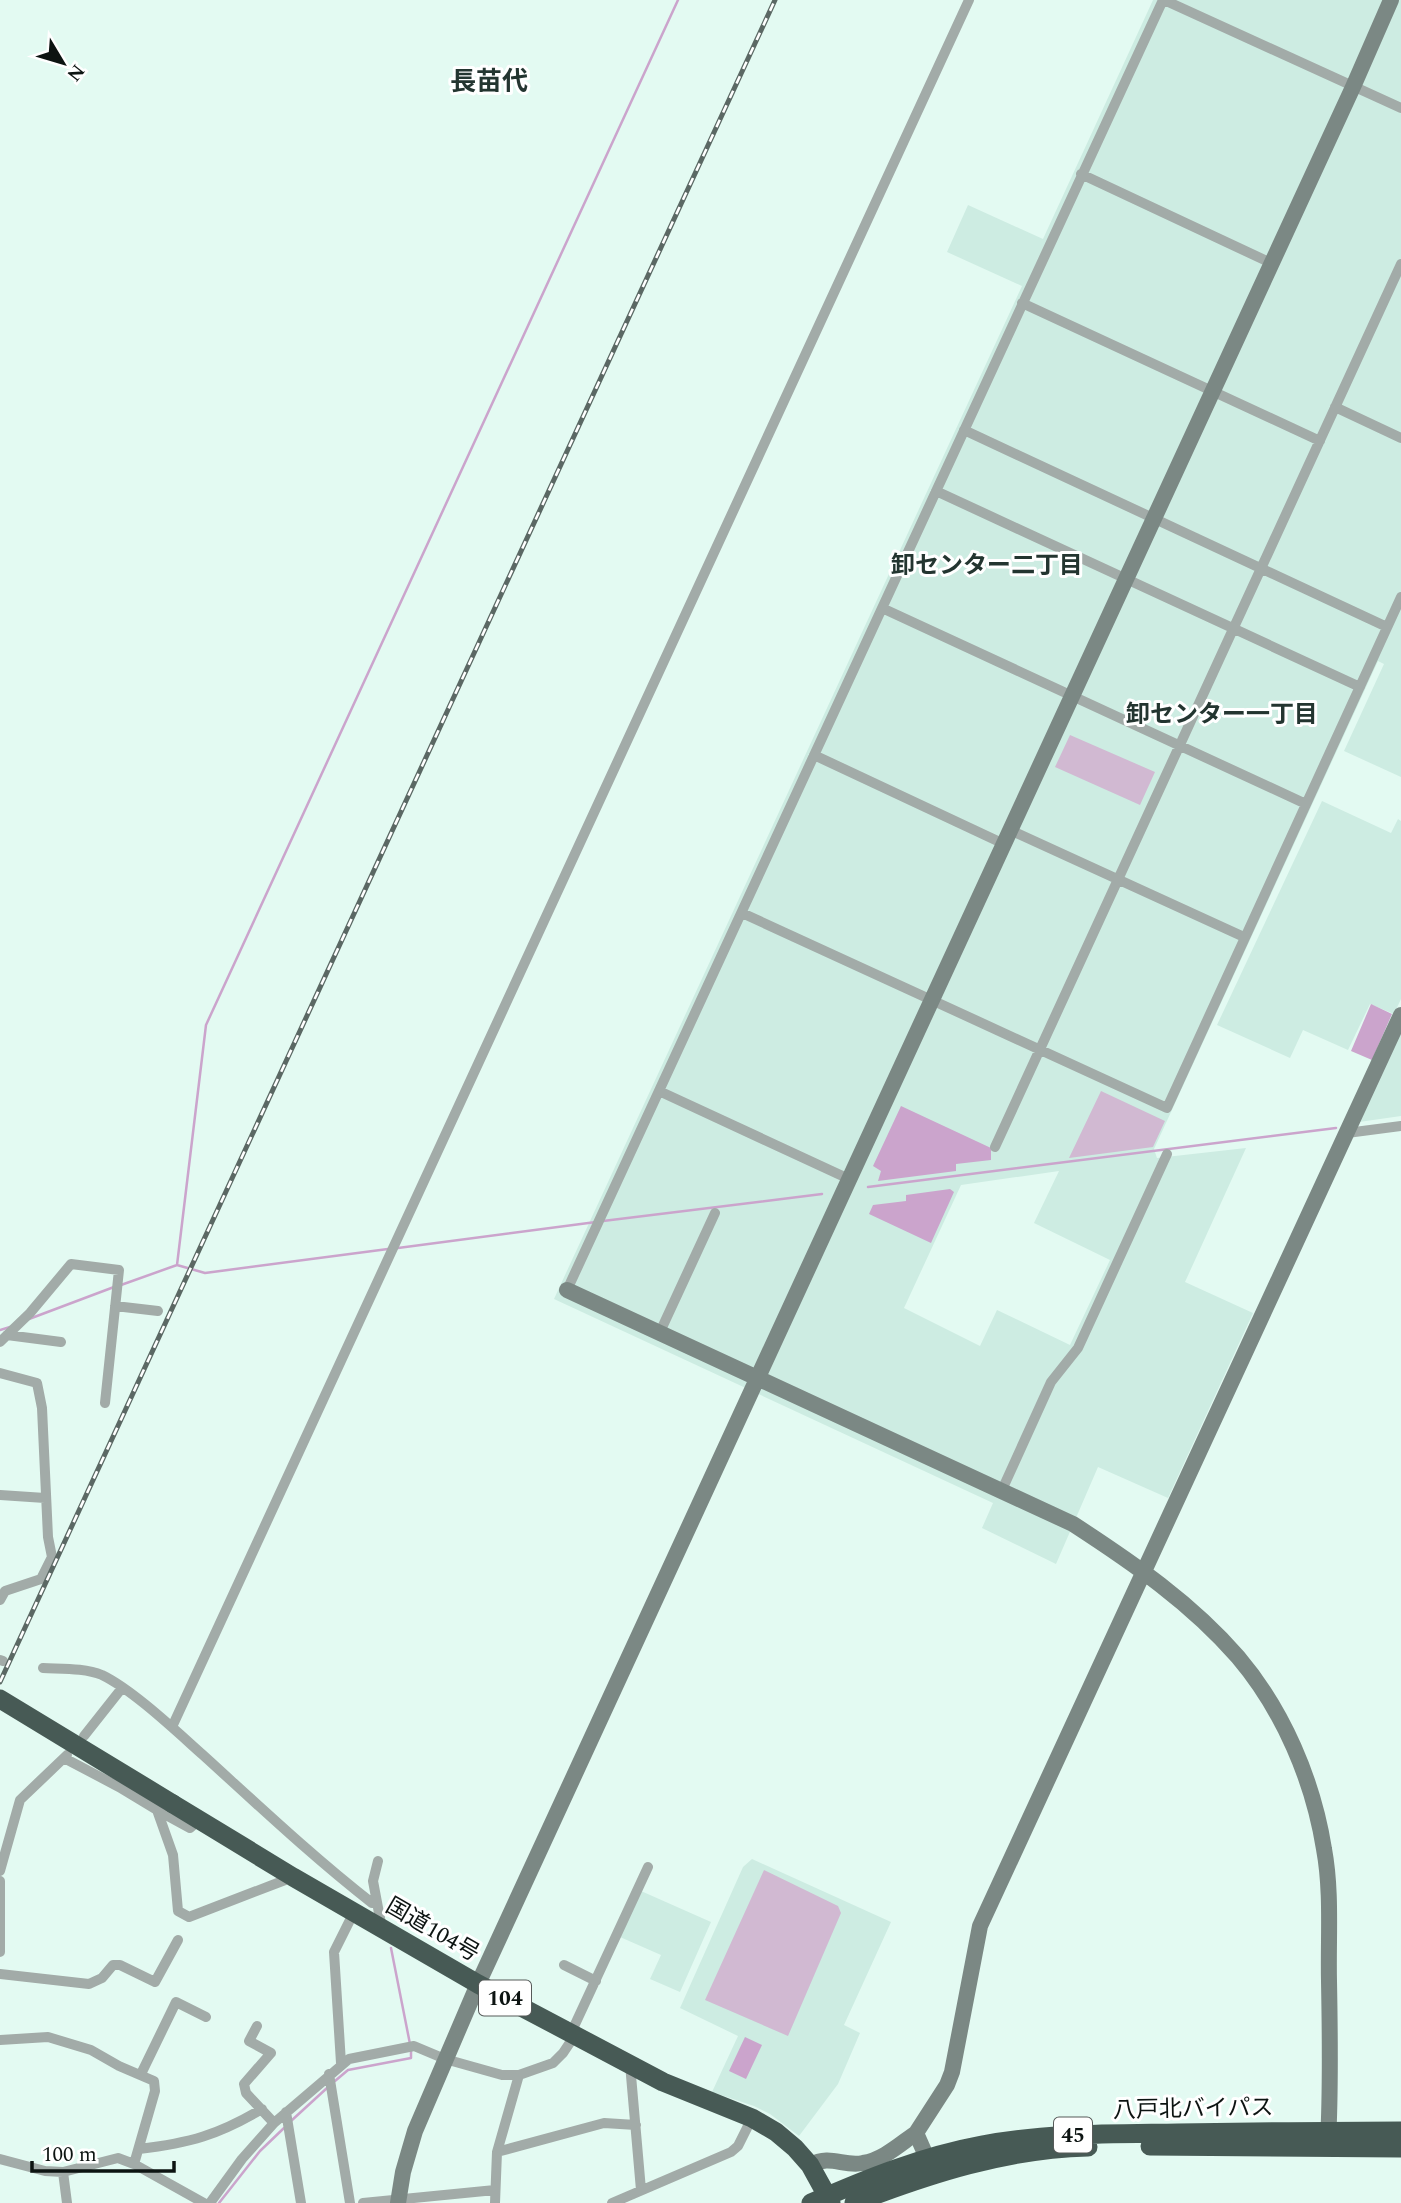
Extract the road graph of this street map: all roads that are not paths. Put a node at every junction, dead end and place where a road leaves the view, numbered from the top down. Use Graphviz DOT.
graph roads {
  1 [pos="969,0"];
  2 [pos="1163,0"];
  3 [pos="1391,0"];
  4 [pos="1353,86"];
  5 [pos="1401,108"];
  6 [pos="1081,174"];
  7 [pos="1271,263"];
  8 [pos="1401,264"];
  9 [pos="1022,303"];
  10 [pos="1211,392"];
  11 [pos="1335,407"];
  12 [pos="964,430"];
  13 [pos="1401,438"];
  14 [pos="1320,441"];
  15 [pos="936,491"];
  16 [pos="1153,518"];
  17 [pos="1261,568"];
  18 [pos="1125,580"];
  19 [pos="1401,597"];
  20 [pos="882,608"];
  21 [pos="1387,627"];
  22 [pos="1233,629"];
  23 [pos="1360,687"];
  24 [pos="1072,696"];
  25 [pos="1180,746"];
  26 [pos="814,755"];
  27 [pos="1306,804"];
  28 [pos="1007,837"];
  29 [pos="1118,880"];
  30 [pos="742,913"];
  31 [pos="1244,937"];
  32 [pos="932,1001"];
  33 [pos="1401,1015"];
  34 [pos="1040,1050"];
  35 [pos="659,1091"];
  36 [pos="1401,1126"];
  37 [pos="1347,1133"];
  38 [pos="995,1147"];
  39 [pos="1167,1154"];
  40 [pos="849,1179"];
  41 [pos="715,1213"];
  42 [pos="567,1290"];
  43 [pos="115,1306"];
  44 [pos="158,1311"];
  45 [pos="660,1332"];
  46 [pos="4,1338"];
  47 [pos="61,1342"];
  48 [pos="0,1373"];
  49 [pos="758,1378"];
  50 [pos="105,1403"];
  51 [pos="1002,1490"];
  52 [pos="0,1494"];
  53 [pos="45,1498"];
  54 [pos="1144,1572"];
  55 [pos="0,1600"];
  56 [pos="43,1668"];
  57 [pos="122,1688"];
  58 [pos="0,1699"];
  59 [pos="172,1727"];
  60 [pos="84,1736"];
  61 [pos="165,1807"];
  62 [pos="378,1861"];
  63 [pos="648,1867"];
  64 [pos="0,1871"];
  65 [pos="293,1877"];
  66 [pos="341,1879"];
  67 [pos="0,1881"];
  68 [pos="329,1898"];
  69 [pos="376,1902"];
  70 [pos="354,1912"];
  71 [pos="382,1929"];
  72 [pos="178,1940"];
  73 [pos="0,1952"];
  74 [pos="564,1965"];
  75 [pos="0,1974"];
  76 [pos="596,1981"];
  77 [pos="478,1984"];
  78 [pos="206,2017"];
  79 [pos="257,2026"];
  80 [pos="573,2034"];
  81 [pos="0,2040"];
  82 [pos="445,2059"];
  83 [pos="341,2063"];
  84 [pos="630,2064"];
  85 [pos="141,2074"];
  86 [pos="329,2074"];
  87 [pos="519,2076"];
  88 [pos="262,2109"];
  89 [pos="286,2112"];
  90 [pos="752,2118"];
  91 [pos="274,2123"];
  92 [pos="636,2125"];
  93 [pos="1401,2131"];
  94 [pos="916,2133"];
  95 [pos="1328,2139"];
  96 [pos="1401,2148"];
  97 [pos="139,2149"];
  98 [pos="497,2152"];
  99 [pos="927,2158"];
  100 [pos="0,2159"];
  101 [pos="134,2164"];
  102 [pos="810,2165"];
  103 [pos="63,2172"];
  104 [pos="495,2190"];
  105 [pos="641,2190"];
  106 [pos="398,2201"];
  107 [pos="823,2201"];
  108 [pos="67,2203"];
  109 [pos="204,2203"];
  110 [pos="210,2203"];
  111 [pos="301,2203"];
  112 [pos="350,2203"];
  113 [pos="363,2203"];
  114 [pos="495,2203"];
  115 [pos="612,2203"];
  116 [pos="854,2203"];
  1 -- 59 [label="street"];
  2 -- 4 [label="street"];
  2 -- 6 [label="street"];
  3 -- 4 [label="street"];
  4 -- 5 [label="street"];
  4 -- 7 [label="street"];
  6 -- 7 [label="street"];
  6 -- 9 [label="street"];
  7 -- 10 [label="street"];
  8 -- 11 [label="street"];
  9 -- 10 [label="street"];
  9 -- 12 [label="street"];
  10 -- 14 [label="street"];
  10 -- 16 [label="street"];
  11 -- 13 [label="street"];
  11 -- 14 [label="street"];
  12 -- 15 [label="street"];
  12 -- 16 [label="street"];
  14 -- 17 [label="street"];
  15 -- 18 [label="street"];
  15 -- 20 [label="street"];
  16 -- 17 [label="street"];
  16 -- 18 [label="street"];
  17 -- 21 [label="street"];
  17 -- 22 [label="street"];
  18 -- 22 [label="street"];
  18 -- 24 [label="street"];
  19 -- 21 [label="street"];
  20 -- 24 [label="street"];
  20 -- 26 [label="street"];
  21 -- 23 [label="street"];
  22 -- 23 [label="street"];
  22 -- 25 [label="street"];
  23 -- 27 [label="street"];
  24 -- 25 [label="street"];
  24 -- 28 [label="street"];
  25 -- 27 [label="street"];
  25 -- 29 [label="street"];
  26 -- 28 [label="street"];
  26 -- 30 [label="street"];
  27 -- 31 [label="street"];
  28 -- 29 [label="street"];
  28 -- 32 [label="street"];
  29 -- 31 [label="street"];
  29 -- 34 [label="street"];
  30 -- 32 [label="street"];
  30 -- 35 [label="street"];
  31 -- 34 [label="street"];
  32 -- 34 [label="street"];
  32 -- 40 [label="street"];
  33 -- 37 [label="street"];
  34 -- 38 [label="street"];
  35 -- 40 [label="street"];
  35 -- 42 [label="street"];
  36 -- 37 [label="street"];
  37 -- 54 [label="street"];
  39 -- 51 [label="street"];
  40 -- 49 [label="street"];
  41 -- 45 [label="street"];
  42 -- 45 [label="street"];
  43 -- 44 [label="street"];
  43 -- 46 [label="street"];
  43 -- 50 [label="street"];
  45 -- 49 [label="street"];
  46 -- 47 [label="street"];
  48 -- 53 [label="street"];
  49 -- 51 [label="street"];
  49 -- 77 [label="street"];
  51 -- 54 [label="street"];
  52 -- 53 [label="street"];
  53 -- 55 [label="street"];
  54 -- 94 [label="street"];
  54 -- 95 [label="street"];
  56 -- 57 [label="street"];
  57 -- 59 [label="street"];
  57 -- 60 [label="street"];
  58 -- 61 [label="highway, 国道104号 / 104, bridge"];
  59 -- 66 [label="street"];
  61 -- 64 [label="street"];
  61 -- 65 [label="highway, 国道104号 / 104"];
  61 -- 65 [label="street"];
  62 -- 69 [label="street"];
  63 -- 76 [label="street"];
  65 -- 68 [label="highway, 国道104号 / 104"];
  66 -- 68 [label="street"];
  66 -- 69 [label="street"];
  67 -- 73 [label="street"];
  68 -- 70 [label="highway, 国道104号 / 104"];
  69 -- 71 [label="street"];
  70 -- 71 [label="highway, 国道104号 / 104"];
  70 -- 83 [label="street"];
  71 -- 77 [label="highway, 国道104号 / 104"];
  72 -- 75 [label="street"];
  74 -- 76 [label="street"];
  76 -- 80 [label="street"];
  77 -- 80 [label="highway, 国道104号 / 104"];
  77 -- 82 [label="street"];
  78 -- 85 [label="street"];
  79 -- 88 [label="street"];
  80 -- 84 [label="highway, 国道104号 / 104"];
  80 -- 87 [label="street"];
  81 -- 85 [label="street"];
  82 -- 83 [label="street"];
  82 -- 87 [label="street"];
  82 -- 106 [label="street"];
  83 -- 86 [label="street"];
  84 -- 90 [label="highway, 国道104号 / 104"];
  84 -- 92 [label="street"];
  85 -- 97 [label="street"];
  86 -- 89 [label="street"];
  86 -- 112 [label="street"];
  87 -- 98 [label="street"];
  88 -- 91 [label="street"];
  88 -- 97 [label="street"];
  89 -- 91 [label="street"];
  89 -- 111 [label="street"];
  90 -- 102 [label="highway, 国道104号 / 104"];
  90 -- 105 [label="street"];
  91 -- 110 [label="street"];
  92 -- 98 [label="street"];
  92 -- 105 [label="street"];
  93 -- 95 [label="highway, 八戸北バイパス / 45"];
  94 -- 99 [label="street"];
  94 -- 102 [label="street"];
  95 -- 96 [label="highway, 八戸北バイパス / 45"];
  95 -- 99 [label="highway, 八戸北バイパス / 45"];
  95 -- 116 [label="highway, 八戸北バイパス / 45"];
  97 -- 101 [label="street"];
  98 -- 104 [label="street"];
  99 -- 107 [label="highway, 八戸北バイパス / 45"];
  100 -- 103 [label="street"];
  101 -- 103 [label="street"];
  101 -- 109 [label="street"];
  102 -- 107 [label="highway, 国道104号 / 104"];
  103 -- 108 [label="street"];
  104 -- 106 [label="street"];
  104 -- 114 [label="street"];
  105 -- 115 [label="street"];
  106 -- 113 [label="street"];
}
